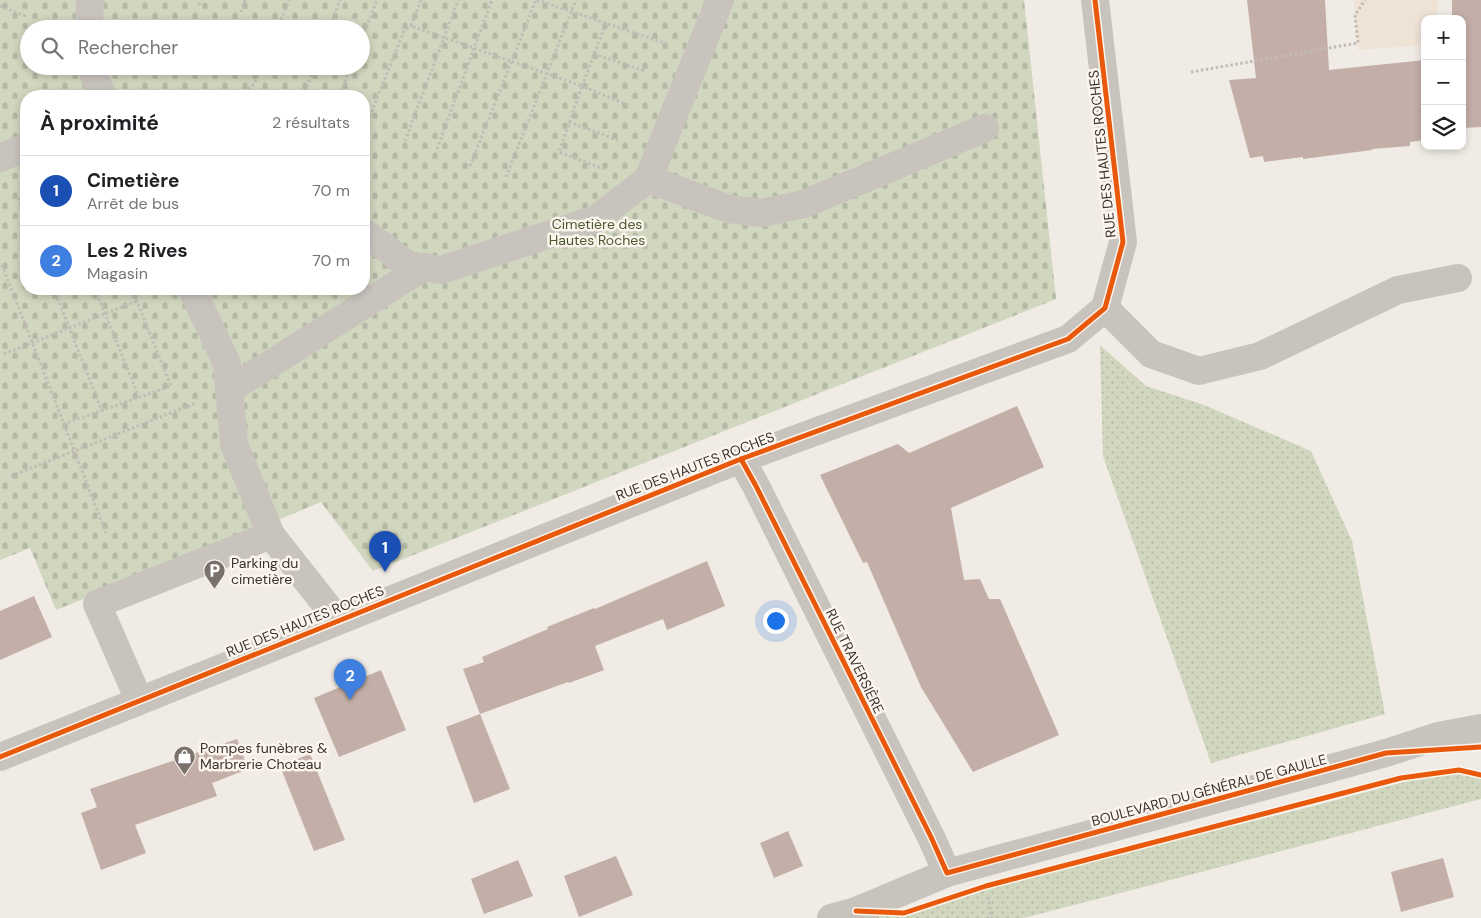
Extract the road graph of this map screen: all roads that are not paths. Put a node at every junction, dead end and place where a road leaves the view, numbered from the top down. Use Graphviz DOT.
graph roads {
  1 [pos="90,0"];
  2 [pos="720,0"];
  3 [pos="1095,0"];
  4 [pos="89,20"];
  5 [pos="94,75"];
  6 [pos="101,90"];
  7 [pos="985,128"];
  8 [pos="20,150"];
  9 [pos="0,158"];
  10 [pos="648,179"];
  11 [pos="370,236"];
  12 [pos="424,267"];
  13 [pos="1458,278"];
  14 [pos="195,295"];
  15 [pos="1105,308"];
  16 [pos="229,390"];
  17 [pos="741,459"];
  18 [pos="271,535"];
  19 [pos="338,620"];
  20 [pos="139,700"];
  21 [pos="1481,728"];
  22 [pos="1481,746"];
  23 [pos="1386,753"];
  24 [pos="0,757"];
  25 [pos="947,874"];
  26 [pos="831,918"];
  1 -- 4 [label="street"];
  2 -- 10 [label="street"];
  3 -- 15 [label="street, RUE DES HAUTES ROCHES"];
  5 -- 6 [label="street"];
  7 -- 10 [label="street"];
  8 -- 9 [label="street"];
  10 -- 12 [label="street"];
  11 -- 12 [label="street"];
  12 -- 16 [label="street"];
  13 -- 15 [label="street"];
  14 -- 16 [label="street"];
  15 -- 17 [label="street, RUE DES HAUTES ROCHES"];
  16 -- 18 [label="street"];
  17 -- 19 [label="street, RUE DES HAUTES ROCHES"];
  17 -- 25 [label="street, RUE TRAVERSIÈRE"];
  18 -- 19 [label="street"];
  18 -- 20 [label="street"];
  19 -- 20 [label="street, RUE DES HAUTES ROCHES"];
  20 -- 24 [label="street, RUE DES HAUTES ROCHES"];
  21 -- 23 [label="street, BOULEVARD DU GÉNÉRAL DE GAULLE"];
  22 -- 23 [label="street, BOULEVARD DU GÉNÉRAL DE GAULLE"];
  23 -- 25 [label="street, BOULEVARD DU GÉNÉRAL DE GAULLE"];
  25 -- 26 [label="street, BOULEVARD DU GÉNÉRAL DE GAULLE"];
}
